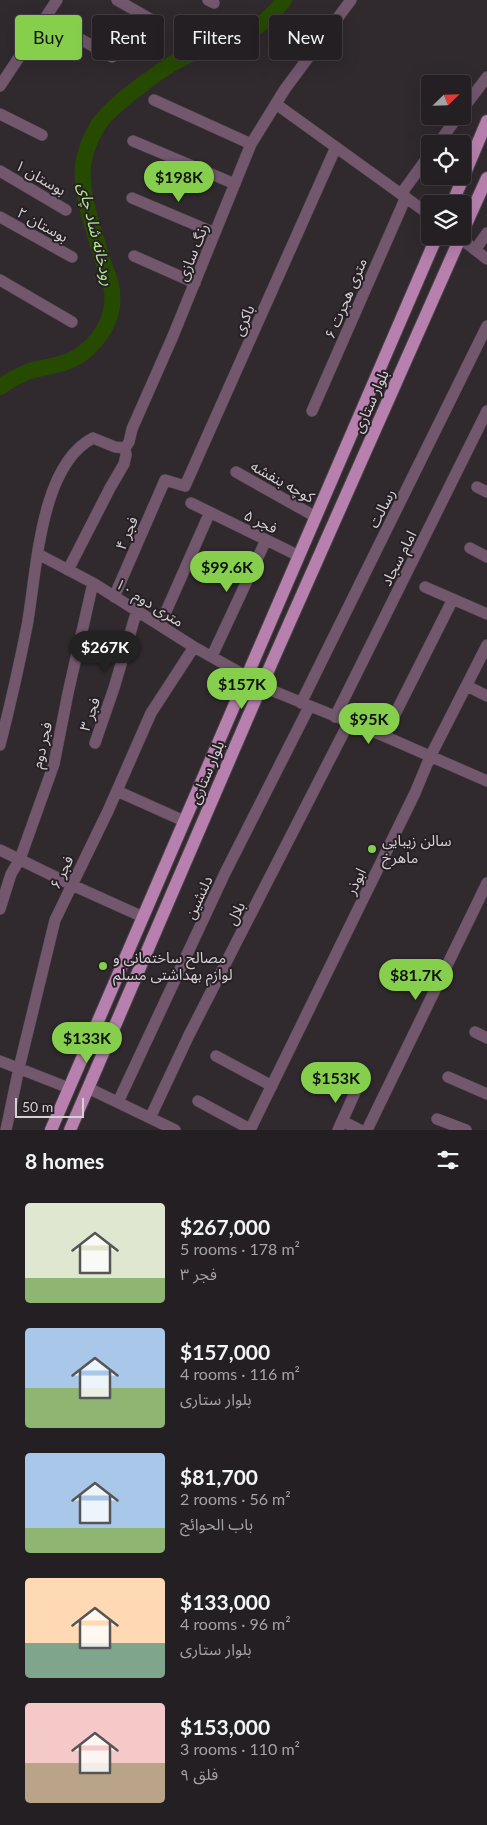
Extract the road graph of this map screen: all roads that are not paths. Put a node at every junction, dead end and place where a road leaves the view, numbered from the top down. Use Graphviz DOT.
graph roads {
  1 [pos="57,0"];
  2 [pos="116,0"];
  3 [pos="351,0"];
  4 [pos="47,15"];
  5 [pos="143,15"];
  6 [pos="17,60"];
  7 [pos="487,77"];
  8 [pos="0,86"];
  9 [pos="471,98"];
  10 [pos="154,100"];
  11 [pos="276,104"];
  12 [pos="0,114"];
  13 [pos="487,121"];
  14 [pos="42,135"];
  15 [pos="133,141"];
  16 [pos="251,144"];
  17 [pos="336,147"];
  18 [pos="421,168"];
  19 [pos="0,171"];
  20 [pos="487,178"];
  21 [pos="235,184"];
  22 [pos="456,195"];
  23 [pos="403,196"];
  24 [pos="132,198"];
  25 [pos="421,209"];
  26 [pos="66,210"];
  27 [pos="471,213"];
  28 [pos="0,218"];
  29 [pos="215,233"];
  30 [pos="487,233"];
  31 [pos="433,245"];
  32 [pos="457,245"];
  33 [pos="471,245"];
  34 [pos="475,250"];
  35 [pos="134,256"];
  36 [pos="72,257"];
  37 [pos="487,259"];
  38 [pos="0,280"];
  39 [pos="195,283"];
  40 [pos="72,322"];
  41 [pos="487,326"];
  42 [pos="312,411"];
  43 [pos="487,411"];
  44 [pos="125,448"];
  45 [pos="236,472"];
  46 [pos="165,480"];
  47 [pos="191,503"];
  48 [pos="210,512"];
  49 [pos="316,517"];
  50 [pos="266,540"];
  51 [pos="470,548"];
  52 [pos="38,554"];
  53 [pos="299,556"];
  54 [pos="487,557"];
  55 [pos="68,570"];
  56 [pos="94,583"];
  57 [pos="425,587"];
  58 [pos="114,597"];
  59 [pos="453,599"];
  60 [pos="137,610"];
  61 [pos="487,614"];
  62 [pos="160,625"];
  63 [pos="487,645"];
  64 [pos="194,648"];
  65 [pos="212,656"];
  66 [pos="249,671"];
  67 [pos="267,673"];
  68 [pos="467,686"];
  69 [pos="241,689"];
  70 [pos="259,691"];
  71 [pos="487,696"];
  72 [pos="305,705"];
  73 [pos="335,717"];
  74 [pos="350,722"];
  75 [pos="384,736"];
  76 [pos="95,743"];
  77 [pos="0,745"];
  78 [pos="430,757"];
  79 [pos="487,781"];
  80 [pos="117,791"];
  81 [pos="184,822"];
  82 [pos="0,850"];
  83 [pos="20,859"];
  84 [pos="487,883"];
  85 [pos="72,885"];
  86 [pos="0,909"];
  87 [pos="143,917"];
  88 [pos="475,1032"];
  89 [pos="487,1038"];
  90 [pos="216,1056"];
  91 [pos="0,1061"];
  92 [pos="19,1068"];
  93 [pos="448,1077"];
  94 [pos="71,1084"];
  95 [pos="272,1086"];
  96 [pos="357,1088"];
  97 [pos="87,1090"];
  98 [pos="487,1094"];
  99 [pos="198,1101"];
  100 [pos="118,1102"];
  101 [pos="437,1118"];
  102 [pos="152,1123"];
  103 [pos="340,1126"];
  104 [pos="6,1130"];
  105 [pos="51,1130"];
  106 [pos="70,1130"];
  107 [pos="175,1130"];
  108 [pos="250,1130"];
  109 [pos="360,1130"];
  110 [pos="367,1130"];
  111 [pos="466,1130"];
  1 -- 4 [label="street"];
  2 -- 5 [label="street"];
  3 -- 11 [label="street, رنگ سازی"];
  6 -- 8 [label="street"];
  7 -- 9 [label="street"];
  10 -- 16 [label="street"];
  11 -- 16 [label="street, رنگ سازی"];
  11 -- 17 [label="street"];
  12 -- 14 [label="street"];
  13 -- 22 [label="main road"];
  15 -- 21 [label="street"];
  16 -- 21 [label="street, رنگ سازی"];
  17 -- 23 [label="street"];
  17 -- 46 [label="street, باکری"];
  18 -- 23 [label="street, ۶ متری هجرت"];
  19 -- 26 [label="street, بوستان ۱"];
  20 -- 27 [label="main road, بلوار ستاری"];
  21 -- 29 [label="street, رنگ سازی"];
  23 -- 25 [label="street"];
  23 -- 42 [label="street, ۶ متری هجرت"];
  24 -- 29 [label="street"];
  28 -- 36 [label="street, بوستان ۲"];
  29 -- 39 [label="street, رنگ سازی"];
  30 -- 34 [label="street"];
  31 -- 49 [label="main road, بلوار ستاری"];
  32 -- 67 [label="main road, بلوار ستاری"];
  33 -- 34 [label="street"];
  34 -- 37 [label="street"];
  35 -- 39 [label="street"];
  38 -- 40 [label="street"];
  39 -- 44 [label="street, رنگ سازی"];
  41 -- 72 [label="street, رسالت"];
  43 -- 73 [label="street, امام سجاد"];
  44 -- 52 [label="street"];
  44 -- 55 [label="street, رنگ سازی"];
  45 -- 49 [label="street, کوچه بنفشه"];
  46 -- 58 [label="street, فجر ۴"];
  47 -- 48 [label="street, فجر ۵"];
  48 -- 50 [label="street, فجر ۵"];
  48 -- 62 [label="street"];
  49 -- 53 [label="main road, بلوار ستاری"];
  50 -- 53 [label="street, فجر ۵"];
  50 -- 65 [label="street"];
  51 -- 54 [label="street"];
  52 -- 55 [label="street, ۱۰ متری دوم"];
  52 -- 77 [label="street"];
  53 -- 66 [label="main road, بلوار ستاری"];
  55 -- 56 [label="street, ۱۰ متری دوم"];
  56 -- 58 [label="street, ۱۰ متری دوم"];
  56 -- 83 [label="street, فجر دوم"];
  57 -- 59 [label="street"];
  58 -- 60 [label="street, ۱۰ متری دوم"];
  59 -- 61 [label="street"];
  59 -- 75 [label="street"];
  60 -- 62 [label="street, ۱۰ متری دوم"];
  60 -- 76 [label="street, فجر ۳"];
  62 -- 64 [label="street, ۱۰ متری دوم"];
  63 -- 68 [label="street, ابوذر"];
  64 -- 65 [label="street, ۱۰ متری دوم"];
  64 -- 80 [label="street, فجر ۶"];
  65 -- 66 [label="street, ۱۰ متری دوم"];
  66 -- 67 [label="main road"];
  66 -- 69 [label="main road, بلوار ستاری"];
  67 -- 70 [label="main road, بلوار ستاری"];
  68 -- 71 [label="street"];
  68 -- 78 [label="street, ابوذر"];
  69 -- 70 [label="main road"];
  69 -- 81 [label="main road, بلوار ستاری"];
  70 -- 72 [label="street"];
  70 -- 97 [label="main road, بلوار ستاری"];
  72 -- 73 [label="street"];
  72 -- 100 [label="street, دلنشین"];
  73 -- 74 [label="street"];
  74 -- 75 [label="street"];
  74 -- 102 [label="street, بلال"];
  75 -- 78 [label="street"];
  78 -- 79 [label="street"];
  78 -- 95 [label="street, ابوذر"];
  80 -- 81 [label="street"];
  80 -- 85 [label="street, فجر ۶"];
  81 -- 87 [label="main road, بلوار ستاری"];
  82 -- 83 [label="street"];
  83 -- 85 [label="street"];
  83 -- 86 [label="street, فجر دوم"];
  84 -- 110 [label="street"];
  85 -- 87 [label="street"];
  85 -- 92 [label="street, فجر ۶"];
  87 -- 94 [label="main road, بلوار ستاری"];
  88 -- 89 [label="street"];
  90 -- 95 [label="street"];
  91 -- 92 [label="street"];
  92 -- 94 [label="street"];
  92 -- 104 [label="street, فجر ۶"];
  93 -- 98 [label="street"];
  94 -- 97 [label="main road"];
  94 -- 97 [label="main road"];
  94 -- 105 [label="main road, بلوار ستاری"];
  95 -- 108 [label="street, ابوذر"];
  96 -- 103 [label="street"];
  97 -- 100 [label="street"];
  97 -- 106 [label="main road, بلوار ستاری"];
  99 -- 108 [label="street"];
  100 -- 102 [label="street"];
  101 -- 111 [label="street"];
  102 -- 107 [label="street"];
  103 -- 109 [label="street"];
}
